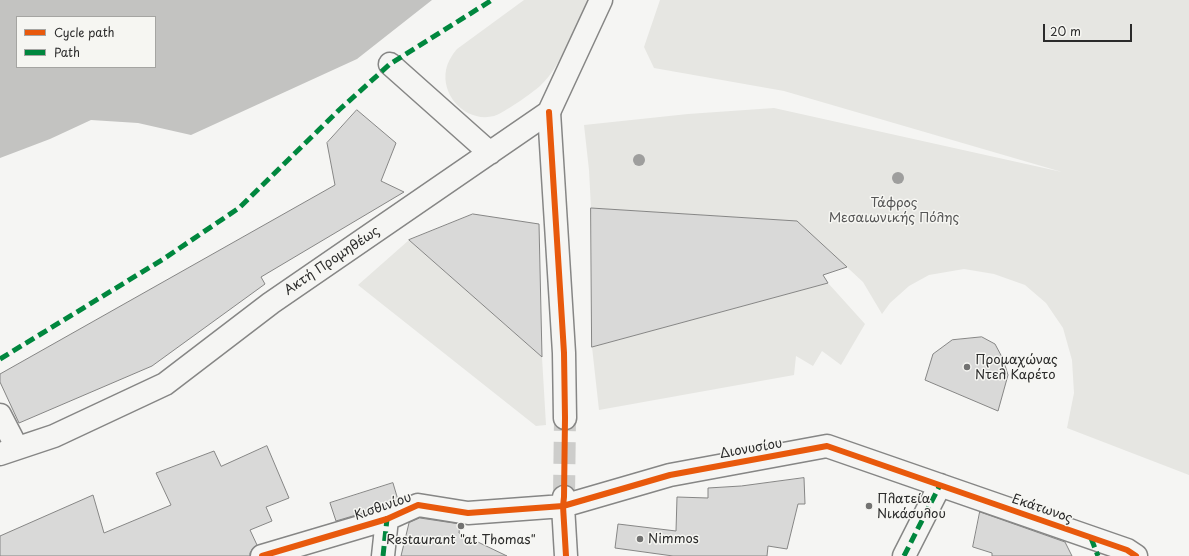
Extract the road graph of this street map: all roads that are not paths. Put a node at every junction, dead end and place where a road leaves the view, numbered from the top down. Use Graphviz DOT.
graph roads {
  1 [pos="601,0"];
  2 [pos="390,64"];
  3 [pos="548,112"];
  4 [pos="490,153"];
  5 [pos="0,415"];
  6 [pos="565,418"];
  7 [pos="9,451"];
  8 [pos="940,486"];
  9 [pos="564,501"];
  10 [pos="387,519"];
  11 [pos="1095,547"];
  12 [pos="262,556"];
  13 [pos="383,556"];
  14 [pos="566,556"];
  15 [pos="904,556"];
  16 [pos="1136,556"];
  1 -- 3 [label="street, Ακτή Προμηθέως"];
  2 -- 4 [label="street"];
  3 -- 4 [label="street, Ακτή Προμηθέως"];
  3 -- 6 [label="street"];
  4 -- 7 [label="street, Ακτή Προμηθέως"];
  5 -- 7 [label="street"];
  8 -- 9 [label="street, Διονυσίου"];
  8 -- 11 [label="street, Εκάτωνος"];
  8 -- 15 [label="street"];
  9 -- 10 [label="street, Κισθινίου"];
  9 -- 14 [label="street"];
  10 -- 12 [label="street, Κισθινίου"];
  10 -- 13 [label="street"];
  11 -- 16 [label="street, Εκάτωνος"];
}
